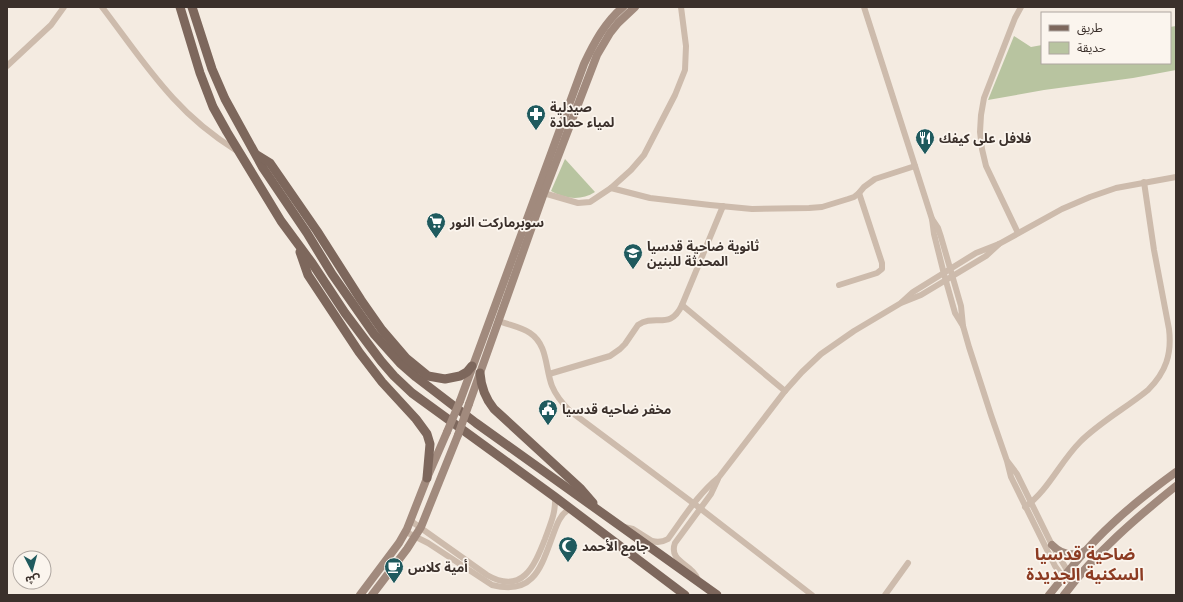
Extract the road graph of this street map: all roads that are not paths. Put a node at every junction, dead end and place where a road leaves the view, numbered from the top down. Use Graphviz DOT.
graph roads {
  1 [pos="64,7"];
  2 [pos="102,7"];
  3 [pos="180,7"];
  4 [pos="192,7"];
  5 [pos="623,7"];
  6 [pos="635,7"];
  7 [pos="681,7"];
  8 [pos="864,7"];
  9 [pos="1020,7"];
  10 [pos="7,66"];
  11 [pos="581,83"];
  12 [pos="240,152"];
  13 [pos="254,153"];
  14 [pos="915,166"];
  15 [pos="1176,177"];
  16 [pos="1144,182"];
  17 [pos="611,188"];
  18 [pos="541,192"];
  19 [pos="859,193"];
  20 [pos="723,206"];
  21 [pos="932,219"];
  22 [pos="1018,233"];
  23 [pos="297,244"];
  24 [pos="952,273"];
  25 [pos="945,277"];
  26 [pos="839,285"];
  27 [pos="682,306"];
  28 [pos="499,321"];
  29 [pos="963,326"];
  30 [pos="472,366"];
  31 [pos="480,373"];
  32 [pos="549,374"];
  33 [pos="785,390"];
  34 [pos="1176,472"];
  35 [pos="427,478"];
  36 [pos="719,478"];
  37 [pos="1176,486"];
  38 [pos="555,497"];
  39 [pos="694,504"];
  40 [pos="1028,505"];
  41 [pos="569,509"];
  42 [pos="596,509"];
  43 [pos="701,509"];
  44 [pos="410,521"];
  45 [pos="421,527"];
  46 [pos="621,527"];
  47 [pos="406,532"];
  48 [pos="416,536"];
  49 [pos="668,538"];
  50 [pos="675,543"];
  51 [pos="1052,545"];
  52 [pos="1086,550"];
  53 [pos="462,562"];
  54 [pos="908,563"];
  55 [pos="1065,574"];
  56 [pos="698,581"];
  57 [pos="1073,583"];
  58 [pos="360,595"];
  59 [pos="372,595"];
  60 [pos="685,595"];
  61 [pos="717,595"];
  62 [pos="812,595"];
  63 [pos="885,595"];
  64 [pos="1050,595"];
  65 [pos="1064,595"];
  1 -- 10 [label="street"];
  2 -- 12 [label="street"];
  3 -- 12 [label="main road"];
  4 -- 13 [label="main road"];
  5 -- 11 [label="main road"];
  6 -- 11 [label="main road"];
  7 -- 17 [label="street"];
  8 -- 14 [label="street"];
  9 -- 22 [label="street"];
  11 -- 18 [label="main road"];
  12 -- 23 [label="main road"];
  13 -- 30 [label="main road"];
  13 -- 42 [label="main road"];
  14 -- 19 [label="street"];
  14 -- 21 [label="street"];
  15 -- 16 [label="street"];
  16 -- 22 [label="street"];
  16 -- 40 [label="street"];
  17 -- 18 [label="street"];
  17 -- 20 [label="street"];
  18 -- 28 [label="main road"];
  18 -- 30 [label="main road"];
  19 -- 20 [label="street"];
  19 -- 26 [label="street"];
  20 -- 27 [label="street"];
  21 -- 24 [label="street"];
  21 -- 25 [label="street"];
  22 -- 24 [label="street"];
  23 -- 35 [label="main road"];
  23 -- 38 [label="main road"];
  24 -- 25 [label="street"];
  24 -- 29 [label="street"];
  25 -- 29 [label="street"];
  25 -- 33 [label="street"];
  27 -- 32 [label="street"];
  27 -- 33 [label="street"];
  28 -- 31 [label="main road"];
  28 -- 32 [label="street"];
  29 -- 40 [label="street"];
  30 -- 35 [label="main road, bridge"];
  31 -- 42 [label="main road"];
  31 -- 45 [label="main road, bridge"];
  32 -- 39 [label="street"];
  33 -- 36 [label="street"];
  34 -- 52 [label="main road"];
  35 -- 44 [label="main road"];
  36 -- 39 [label="street"];
  36 -- 43 [label="street"];
  37 -- 57 [label="main road"];
  38 -- 41 [label="main road"];
  38 -- 53 [label="street"];
  39 -- 43 [label="street"];
  39 -- 49 [label="street"];
  40 -- 51 [label="street"];
  40 -- 55 [label="street"];
  41 -- 53 [label="street"];
  41 -- 60 [label="main road"];
  42 -- 46 [label="main road"];
  43 -- 50 [label="street"];
  43 -- 62 [label="street"];
  44 -- 45 [label="street"];
  44 -- 47 [label="main road"];
  45 -- 48 [label="main road"];
  45 -- 53 [label="street"];
  46 -- 49 [label="street"];
  46 -- 56 [label="main road"];
  47 -- 48 [label="street"];
  47 -- 58 [label="main road"];
  48 -- 53 [label="street"];
  48 -- 59 [label="main road"];
  49 -- 50 [label="street"];
  50 -- 56 [label="street"];
  51 -- 52 [label="main road"];
  51 -- 55 [label="street"];
  52 -- 55 [label="main road"];
  54 -- 63 [label="street"];
  55 -- 57 [label="street"];
  55 -- 64 [label="main road"];
  56 -- 61 [label="main road"];
  57 -- 65 [label="main road"];
}
